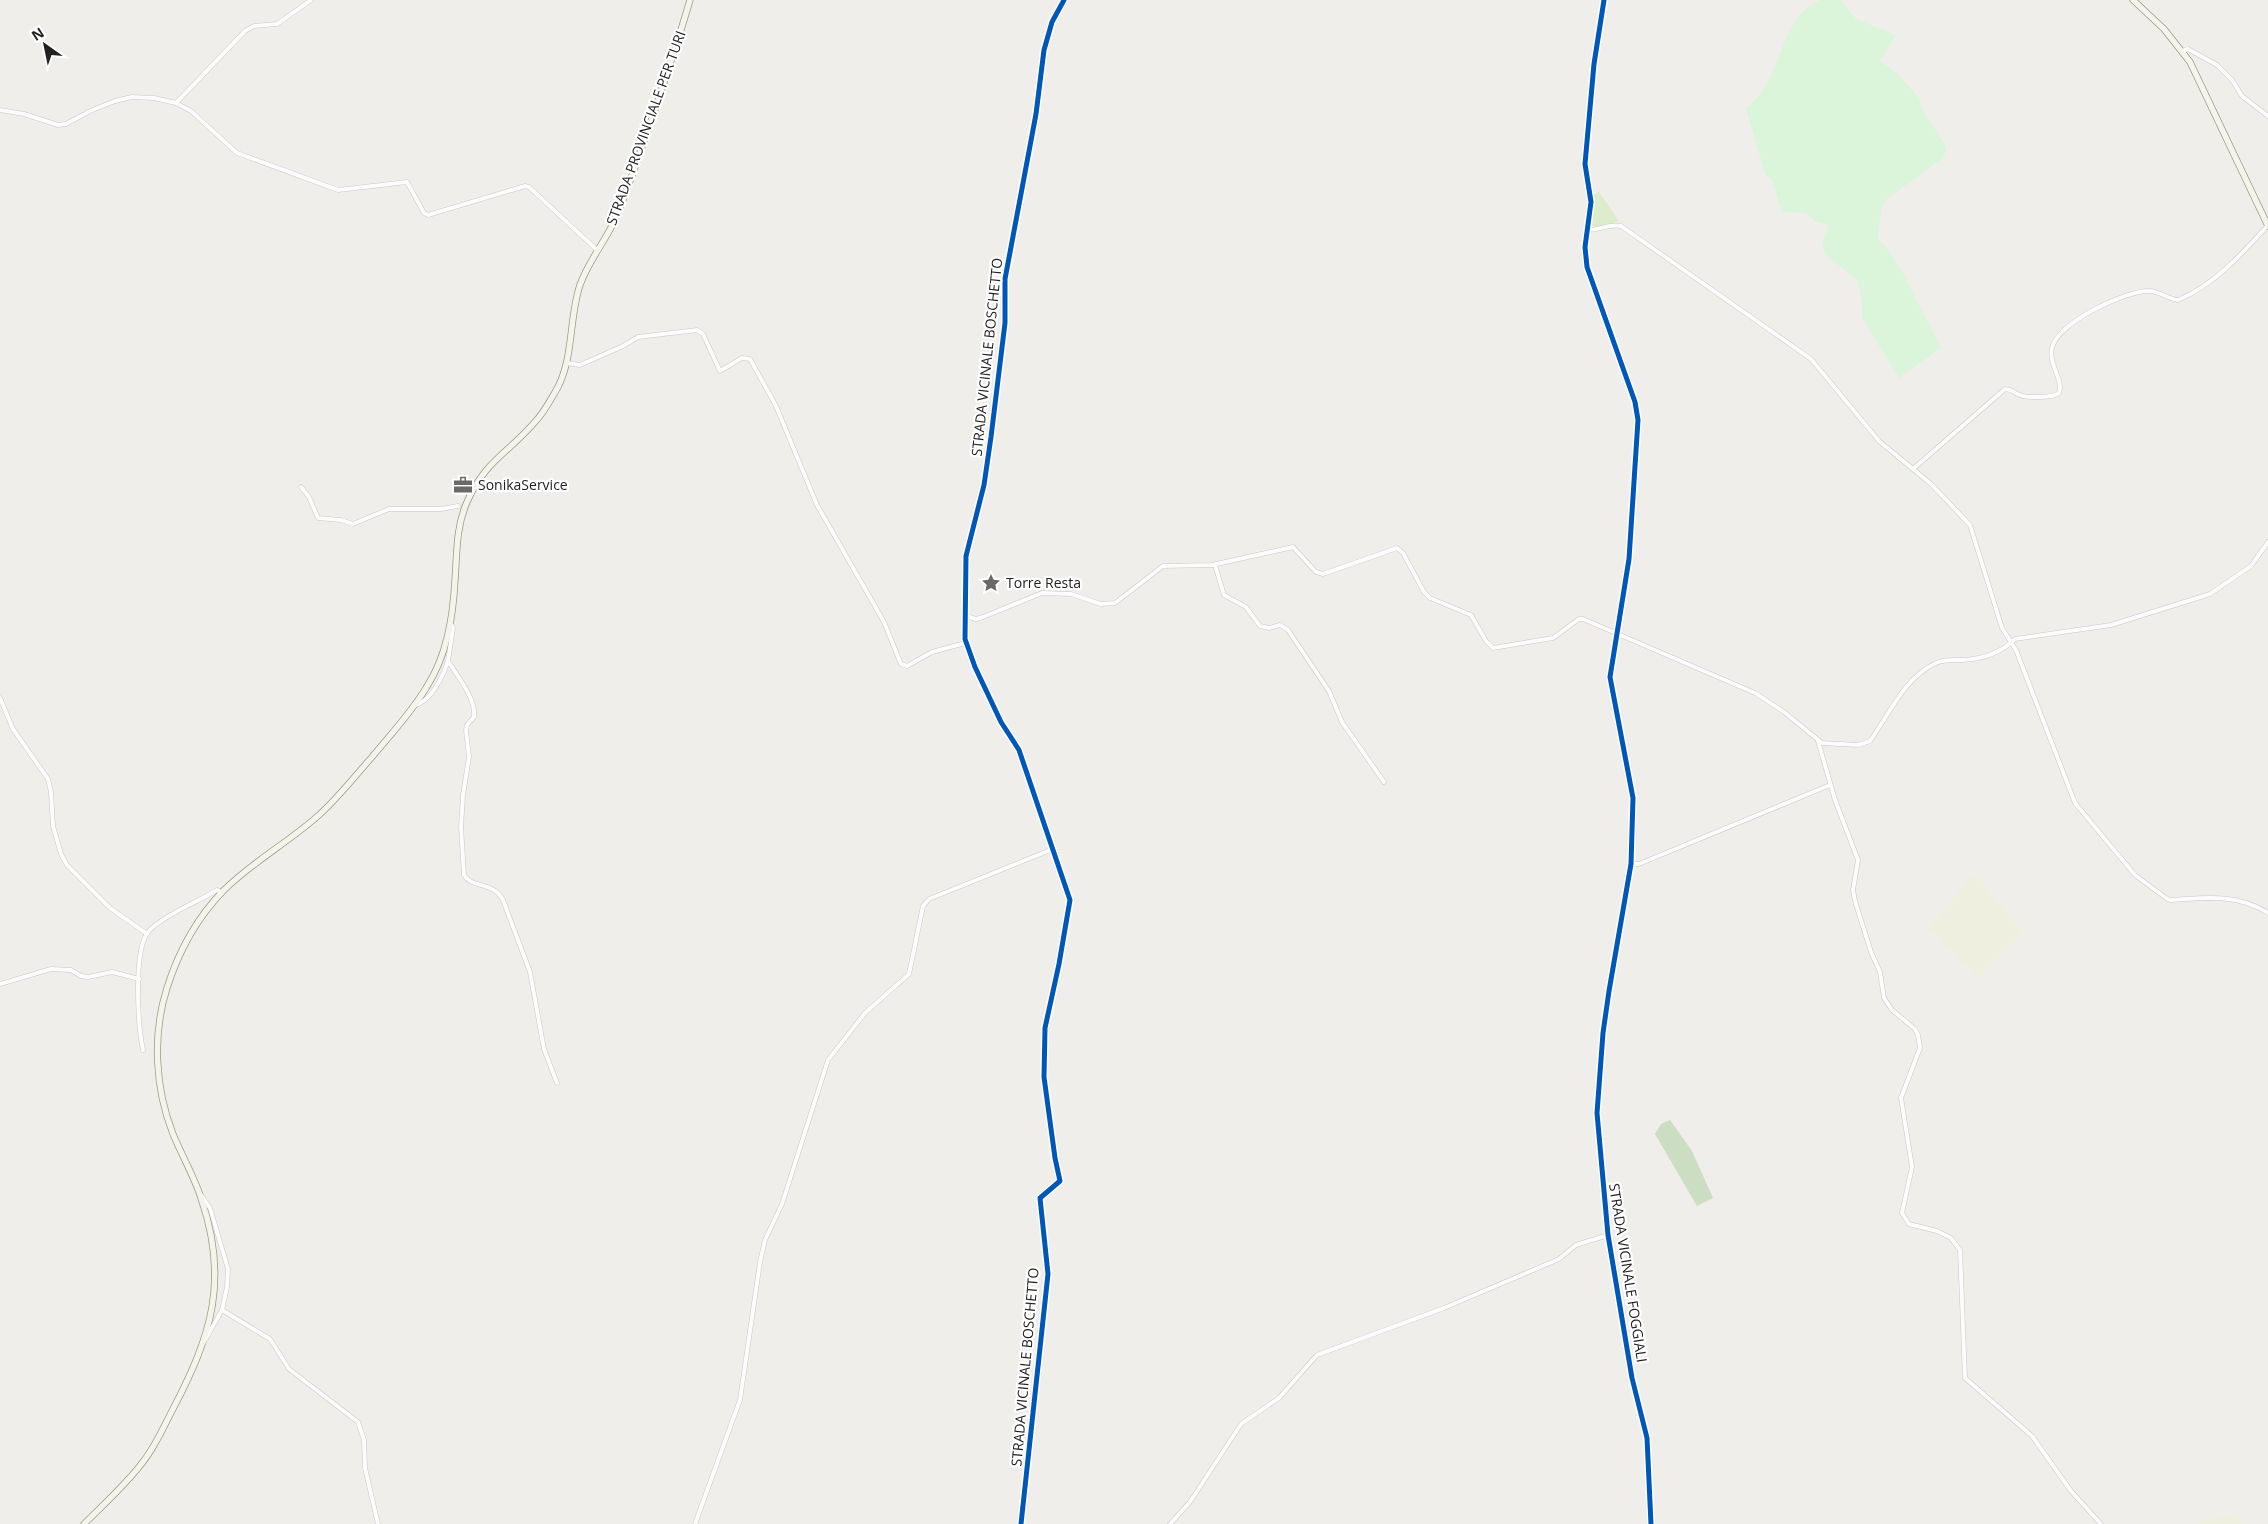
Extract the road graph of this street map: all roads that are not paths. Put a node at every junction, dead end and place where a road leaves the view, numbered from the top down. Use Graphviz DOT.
graph roads {
  1 [pos="311,0"];
  2 [pos="690,0"];
  3 [pos="1064,0"];
  4 [pos="1604,0"];
  5 [pos="2132,0"];
  6 [pos="2182,51"];
  7 [pos="176,103"];
  8 [pos="0,110"];
  9 [pos="2268,116"];
  10 [pos="2268,226"];
  11 [pos="1586,230"];
  12 [pos="597,250"];
  13 [pos="565,363"];
  14 [pos="1913,469"];
  15 [pos="301,487"];
  16 [pos="458,506"];
  17 [pos="2268,542"];
  18 [pos="1214,565"];
  19 [pos="966,616"];
  20 [pos="451,624"];
  21 [pos="1616,632"];
  22 [pos="2012,642"];
  23 [pos="965,643"];
  24 [pos="448,661"];
  25 [pos="0,698"];
  26 [pos="414,705"];
  27 [pos="1818,741"];
  28 [pos="1384,782"];
  29 [pos="1830,785"];
  30 [pos="1053,849"];
  31 [pos="1631,864"];
  32 [pos="222,892"];
  33 [pos="2268,913"];
  34 [pos="147,934"];
  35 [pos="139,979"];
  36 [pos="0,984"];
  37 [pos="143,1050"];
  38 [pos="557,1083"];
  39 [pos="200,1194"];
  40 [pos="1608,1235"];
  41 [pos="222,1310"];
  42 [pos="203,1344"];
  43 [pos="84,1524"];
  44 [pos="378,1524"];
  45 [pos="695,1524"];
  46 [pos="1021,1524"];
  47 [pos="1170,1524"];
  48 [pos="1651,1524"];
  49 [pos="2101,1524"];
  1 -- 7 [label="street"];
  2 -- 12 [label="main road, STRADA PROVINCIALE PER TURI"];
  3 -- 19 [label="street, STRADA VICINALE BOSCHETTO"];
  4 -- 11 [label="street, STRADA VICINALE FOGGIALI"];
  5 -- 6 [label="main road"];
  6 -- 9 [label="street"];
  6 -- 10 [label="main road"];
  7 -- 8 [label="street"];
  7 -- 12 [label="street"];
  10 -- 14 [label="street"];
  11 -- 14 [label="street"];
  11 -- 21 [label="street, STRADA VICINALE FOGGIALI"];
  12 -- 13 [label="main road, STRADA PROVINCIALE PER TURI"];
  13 -- 20 [label="main road, STRADA PROVINCIALE PER TURI"];
  13 -- 23 [label="street"];
  14 -- 22 [label="street"];
  15 -- 16 [label="street"];
  17 -- 22 [label="street"];
  18 -- 19 [label="street"];
  18 -- 21 [label="street"];
  18 -- 28 [label="street"];
  19 -- 23 [label="street, STRADA VICINALE BOSCHETTO"];
  20 -- 24 [label="street"];
  20 -- 26 [label="main road, STRADA PROVINCIALE PER TURI"];
  21 -- 27 [label="street"];
  21 -- 31 [label="street, STRADA VICINALE FOGGIALI"];
  22 -- 27 [label="street"];
  22 -- 33 [label="street"];
  23 -- 30 [label="street, STRADA VICINALE BOSCHETTO"];
  24 -- 26 [label="street"];
  24 -- 38 [label="street"];
  25 -- 34 [label="street"];
  26 -- 32 [label="main road, STRADA PROVINCIALE PER TURI"];
  27 -- 29 [label="street"];
  29 -- 31 [label="street"];
  29 -- 49 [label="street"];
  30 -- 45 [label="street"];
  30 -- 46 [label="street, STRADA VICINALE BOSCHETTO"];
  31 -- 40 [label="street, STRADA VICINALE FOGGIALI"];
  32 -- 34 [label="street"];
  32 -- 39 [label="main road, STRADA PROVINCIALE PER TURI"];
  34 -- 35 [label="street"];
  35 -- 36 [label="street"];
  35 -- 37 [label="street"];
  39 -- 41 [label="street"];
  39 -- 42 [label="main road, STRADA PROVINCIALE PER TURI"];
  40 -- 47 [label="street"];
  40 -- 48 [label="street, STRADA VICINALE FOGGIALI"];
  41 -- 42 [label="street"];
  41 -- 44 [label="street"];
  42 -- 43 [label="main road, STRADA PROVINCIALE PER TURI"];
}
